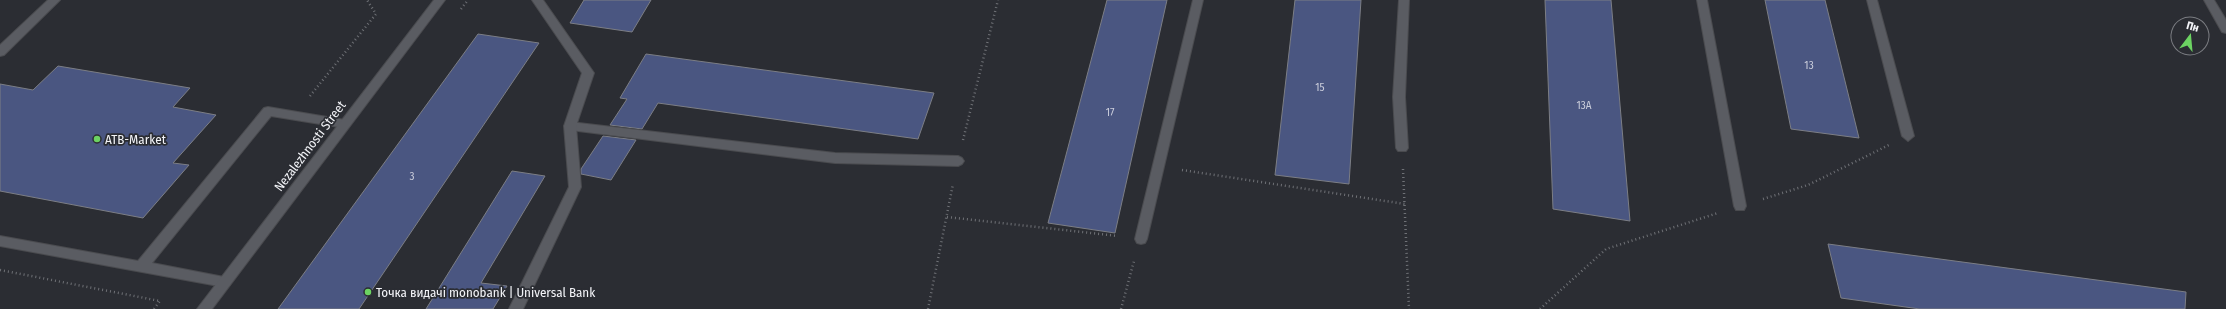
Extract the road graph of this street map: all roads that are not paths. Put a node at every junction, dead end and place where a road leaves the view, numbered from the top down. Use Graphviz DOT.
graph roads {
  1 [pos="55,0"];
  2 [pos="440,0"];
  3 [pos="537,0"];
  4 [pos="1198,0"];
  5 [pos="1404,0"];
  6 [pos="1702,0"];
  7 [pos="1872,0"];
  8 [pos="2209,0"];
  9 [pos="2226,29"];
  10 [pos="0,52"];
  11 [pos="345,124"];
  12 [pos="570,126"];
  13 [pos="1908,136"];
  14 [pos="1402,148"];
  15 [pos="958,161"];
  16 [pos="1740,206"];
  17 [pos="1141,239"];
  18 [pos="0,241"];
  19 [pos="140,267"];
  20 [pos="224,282"];
  21 [pos="204,309"];
  22 [pos="516,309"];
  1 -- 10 [label="street"];
  2 -- 11 [label="street, Nezalezhnosti Street"];
  3 -- 12 [label="street"];
  4 -- 17 [label="street"];
  5 -- 14 [label="street"];
  6 -- 16 [label="street"];
  7 -- 13 [label="street"];
  8 -- 9 [label="street"];
  11 -- 19 [label="street"];
  11 -- 20 [label="street, Nezalezhnosti Street"];
  12 -- 15 [label="street"];
  12 -- 22 [label="street"];
  18 -- 19 [label="street"];
  19 -- 20 [label="street"];
  20 -- 21 [label="street, Nezalezhnosti Street"];
}
